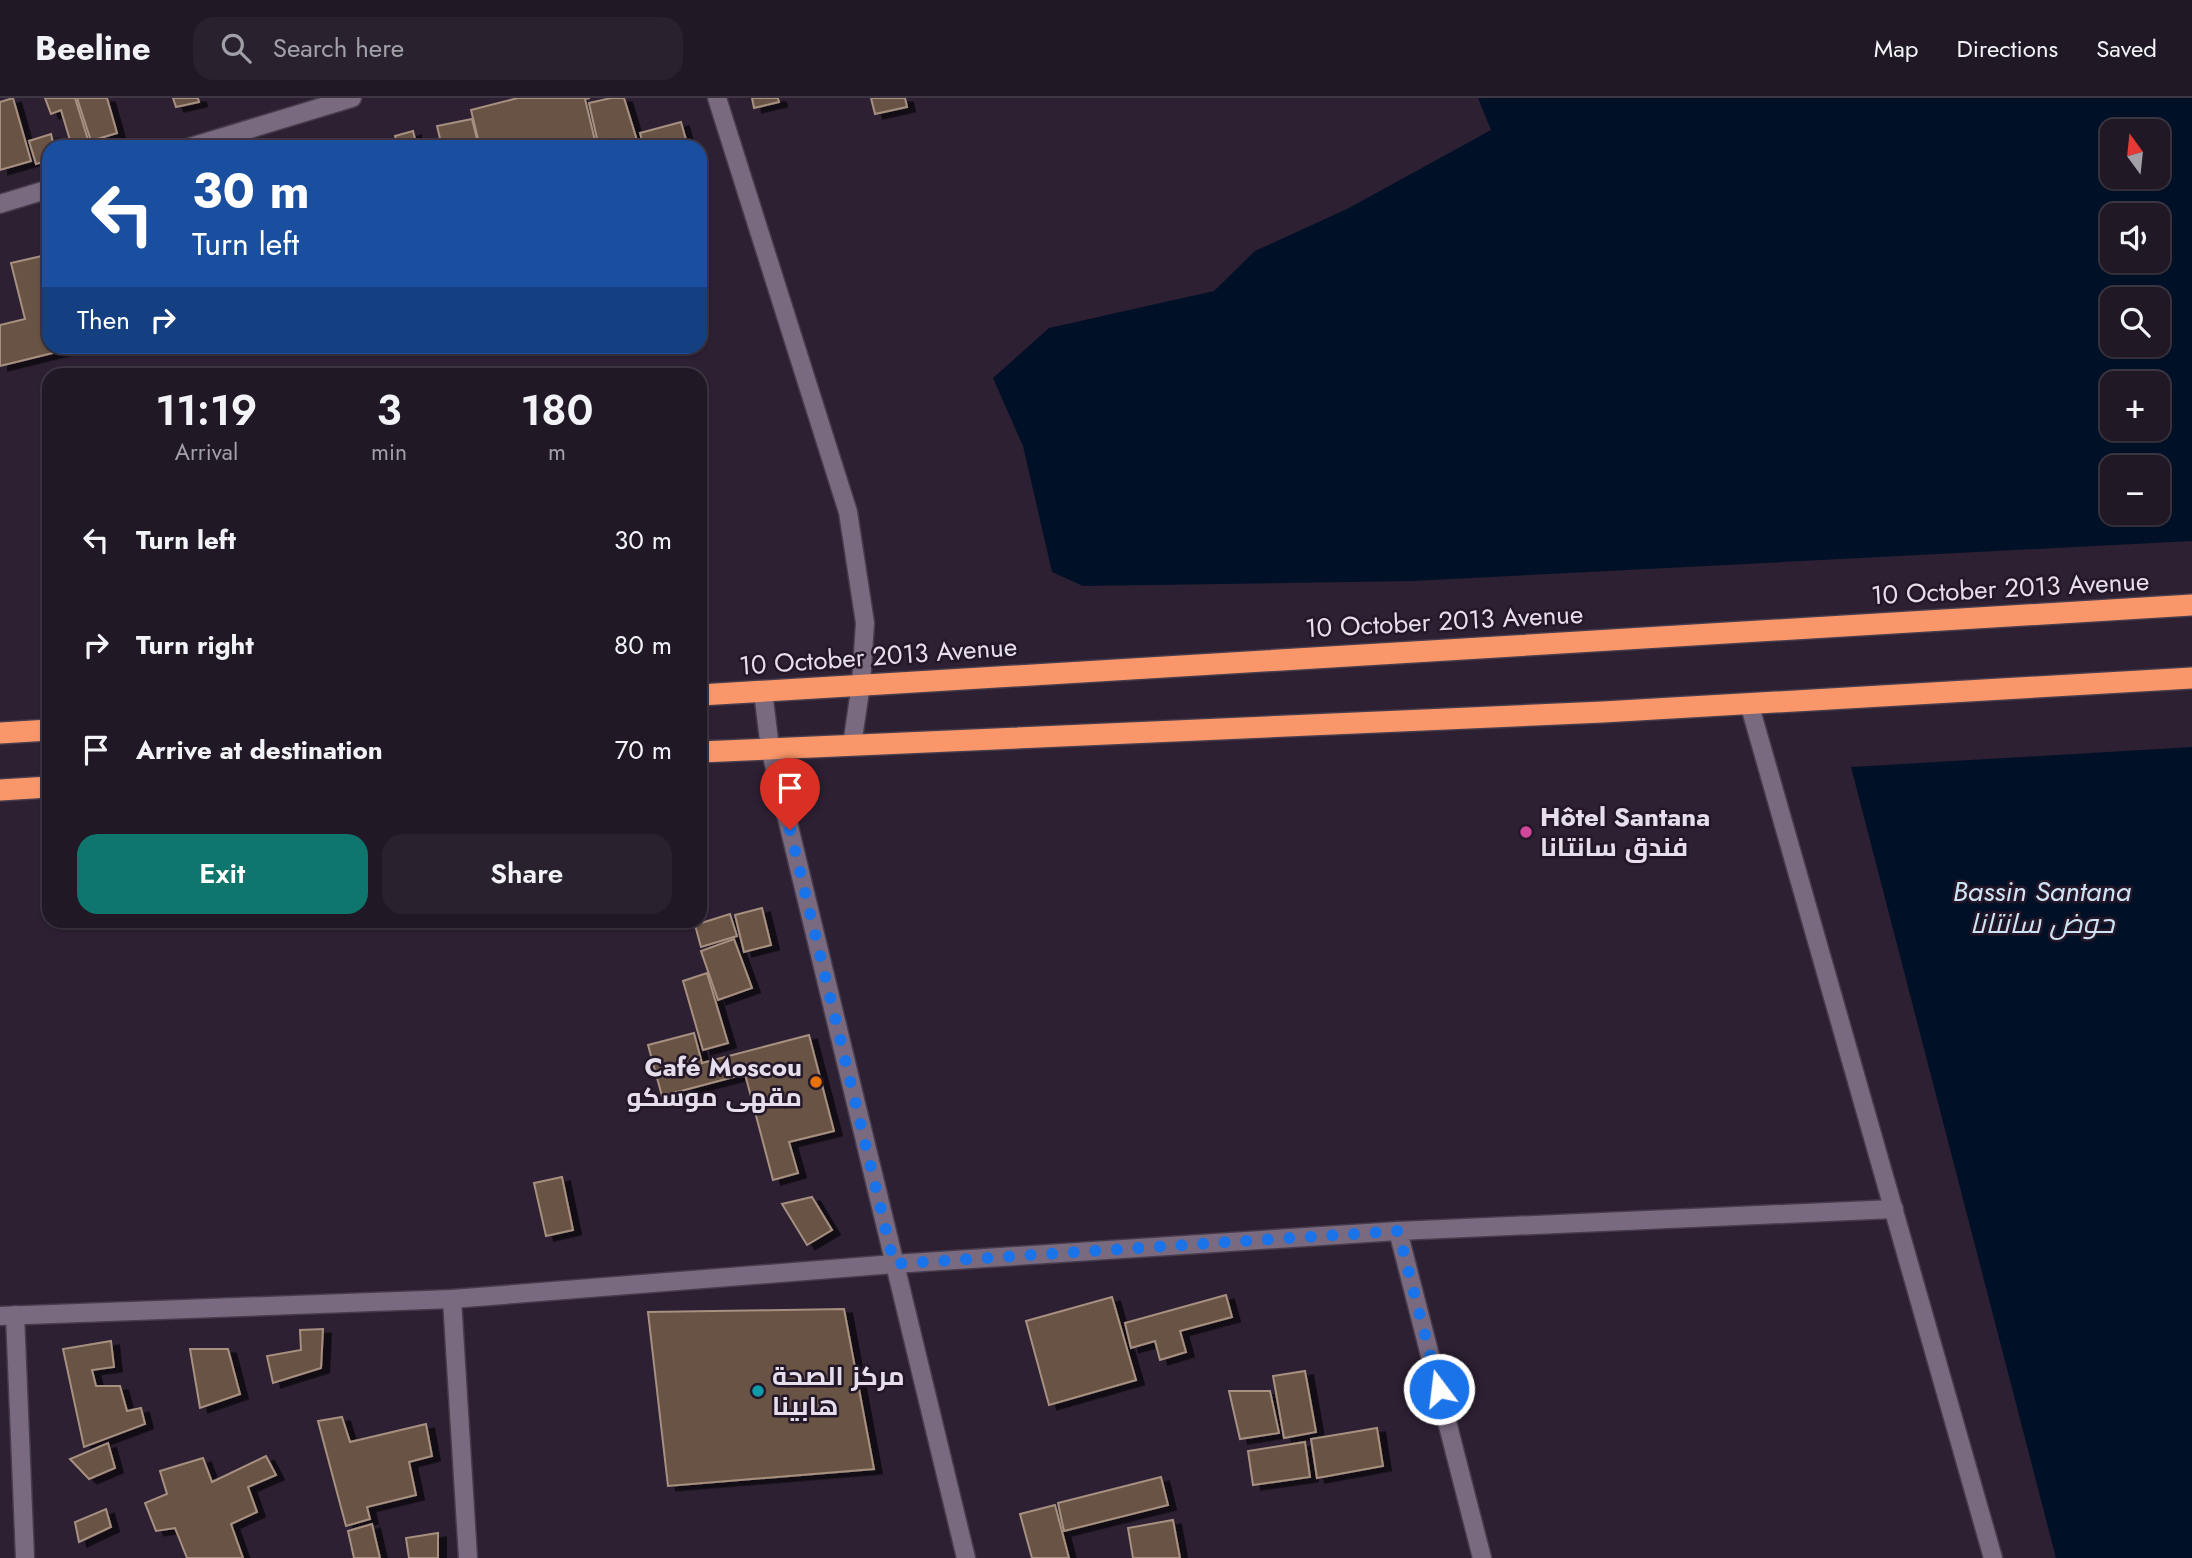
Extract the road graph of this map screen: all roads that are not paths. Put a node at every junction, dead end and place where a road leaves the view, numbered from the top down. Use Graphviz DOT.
graph roads {
  1 [pos="352,98"];
  2 [pos="717,98"];
  3 [pos="213,140"];
  4 [pos="42,191"];
  5 [pos="0,204"];
  6 [pos="2192,606"];
  7 [pos="2192,678"];
  8 [pos="861,684"];
  9 [pos="763,692"];
  10 [pos="707,695"];
  11 [pos="1749,703"];
  12 [pos="42,730"];
  13 [pos="0,733"];
  14 [pos="852,745"];
  15 [pos="770,748"];
  16 [pos="707,752"];
  17 [pos="42,788"];
  18 [pos="0,790"];
  19 [pos="1894,1209"];
  20 [pos="1398,1231"];
  21 [pos="894,1264"];
  22 [pos="452,1299"];
  23 [pos="8,1316"];
  24 [pos="25,1558"];
  25 [pos="468,1558"];
  26 [pos="966,1558"];
  27 [pos="1482,1558"];
  28 [pos="1993,1558"];
  1 -- 3 [label="street"];
  2 -- 8 [label="street"];
  4 -- 5 [label="street"];
  6 -- 8 [label="highway, 10 October 2013 Avenue"];
  7 -- 11 [label="highway"];
  8 -- 9 [label="highway, 10 October 2013 Avenue"];
  8 -- 14 [label="street"];
  9 -- 10 [label="highway, 10 October 2013 Avenue"];
  9 -- 15 [label="street"];
  11 -- 14 [label="highway"];
  11 -- 19 [label="street"];
  12 -- 13 [label="highway"];
  14 -- 15 [label="highway"];
  15 -- 16 [label="highway"];
  15 -- 21 [label="street"];
  17 -- 18 [label="highway"];
  19 -- 20 [label="street"];
  19 -- 28 [label="street"];
  20 -- 21 [label="street"];
  20 -- 27 [label="street"];
  21 -- 22 [label="street"];
  21 -- 26 [label="street"];
  22 -- 23 [label="street"];
  22 -- 25 [label="street"];
  23 -- 24 [label="street"];
}
